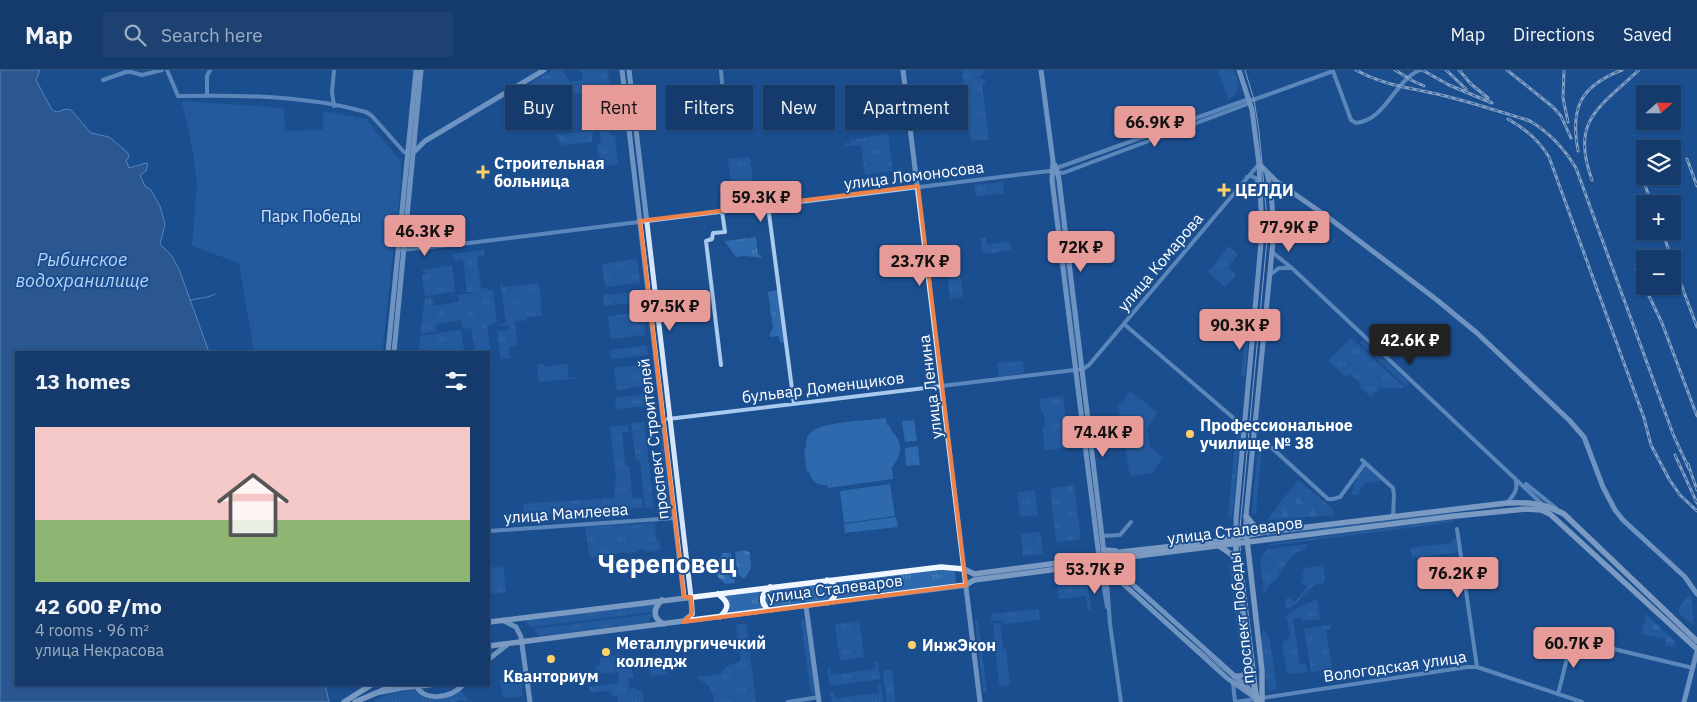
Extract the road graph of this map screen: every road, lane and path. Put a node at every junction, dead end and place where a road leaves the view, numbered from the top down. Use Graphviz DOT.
graph roads {
  1 [pos="162,70"];
  2 [pos="167,70"];
  3 [pos="210,70"];
  4 [pos="334,70"];
  5 [pos="416,70"];
  6 [pos="422,70"];
  7 [pos="544,70"];
  8 [pos="622,70"];
  9 [pos="629,70"];
  10 [pos="721,70"];
  11 [pos="903,70"];
  12 [pos="1041,70"];
  13 [pos="1239,70"];
  14 [pos="1333,70"];
  15 [pos="1420,70"];
  16 [pos="103,80"];
  17 [pos="722,85"];
  18 [pos="207,96"];
  19 [pos="1250,101"];
  20 [pos="334,106"];
  21 [pos="1153,133"];
  22 [pos="1155,138"];
  23 [pos="411,152"];
  24 [pos="1258,164"];
  25 [pos="1054,170"];
  26 [pos="1267,173"];
  27 [pos="1247,177"];
  28 [pos="1259,185"];
  29 [pos="1282,185"];
  30 [pos="918,186"];
  31 [pos="1272,192"];
  32 [pos="768,206"];
  33 [pos="722,211"];
  34 [pos="405,220"];
  35 [pos="647,220"];
  36 [pos="640,221"];
  37 [pos="451,245"];
  38 [pos="402,250"];
  39 [pos="1272,252"];
  40 [pos="1293,269"];
  41 [pos="1270,274"];
  42 [pos="1124,324"];
  43 [pos="388,351"];
  44 [pos="394,351"];
  45 [pos="721,365"];
  46 [pos="1076,369"];
  47 [pos="1082,369"];
  48 [pos="942,386"];
  49 [pos="794,404"];
  50 [pos="670,418"];
  51 [pos="663,419"];
  52 [pos="1244,427"];
  53 [pos="1254,441"];
  54 [pos="1514,476"];
  55 [pos="1507,503"];
  56 [pos="1543,504"];
  57 [pos="1564,514"];
  58 [pos="1246,516"];
  59 [pos="1393,517"];
  60 [pos="675,518"];
  61 [pos="1558,520"];
  62 [pos="1131,522"];
  63 [pos="1457,529"];
  64 [pos="490,531"];
  65 [pos="1265,532"];
  66 [pos="1102,536"];
  67 [pos="1246,536"];
  68 [pos="1266,540"];
  69 [pos="1236,541"];
  70 [pos="1247,543"];
  71 [pos="1219,546"];
  72 [pos="1102,557"];
  73 [pos="1249,560"];
  74 [pos="1236,562"];
  75 [pos="964,569"];
  76 [pos="1106,570"];
  77 [pos="827,580"];
  78 [pos="974,580"];
  79 [pos="966,585"];
  80 [pos="770,587"];
  81 [pos="718,594"];
  82 [pos="1697,594"];
  83 [pos="691,597"];
  84 [pos="684,598"];
  85 [pos="662,600"];
  86 [pos="828,603"];
  87 [pos="806,606"];
  88 [pos="773,610"];
  89 [pos="720,617"];
  90 [pos="501,620"];
  91 [pos="490,622"];
  92 [pos="683,622"];
  93 [pos="664,624"];
  94 [pos="1110,624"];
  95 [pos="522,641"];
  96 [pos="1697,641"];
  97 [pos="509,643"];
  98 [pos="490,646"];
  99 [pos="1697,650"];
  100 [pos="490,658"];
  101 [pos="1250,664"];
  102 [pos="1477,667"];
  103 [pos="1693,668"];
  104 [pos="1231,673"];
  105 [pos="1253,682"];
  106 [pos="1262,682"];
  107 [pos="1233,683"];
  108 [pos="369,686"];
  109 [pos="392,686"];
  110 [pos="416,686"];
  111 [pos="421,686"];
  112 [pos="462,686"];
  113 [pos="376,692"];
  114 [pos="1558,694"];
  115 [pos="1260,699"];
  116 [pos="819,700"];
  117 [pos="804,701"];
  118 [pos="344,702"];
  119 [pos="355,702"];
  120 [pos="530,702"];
  121 [pos="788,702"];
  122 [pos="980,702"];
  123 [pos="1120,702"];
  124 [pos="1236,702"];
  125 [pos="1582,702"];
  126 [pos="1684,702"];
  1 -- 16 [label="street"];
  2 -- 18 [label="street"];
  3 -- 18 [label="street"];
  4 -- 20 [label="street"];
  5 -- 23 [label="main road"];
  6 -- 23 [label="main road"];
  7 -- 23 [label="main road"];
  8 -- 36 [label="main road, проспект Строителей"];
  9 -- 35 [label="main road, проспект Строителей"];
  10 -- 17 [label="street"];
  11 -- 30 [label="main road, улица Ленина"];
  12 -- 25 [label="main road"];
  13 -- 19 [label="main road, проспект Победы"];
  14 -- 15 [label="street"];
  14 -- 19 [label="street"];
  18 -- 20 [label="street"];
  19 -- 21 [label="street, улица Ломоносова"];
  19 -- 22 [label="street, улица Ломоносова"];
  19 -- 24 [label="main road, проспект Победы"];
  20 -- 23 [label="street"];
  21 -- 22 [label="street"];
  21 -- 25 [label="street, улица Ломоносова"];
  22 -- 25 [label="street, улица Ломоносова"];
  23 -- 34 [label="main road"];
  24 -- 26 [label="main road"];
  24 -- 27 [label="street, улица Комарова"];
  24 -- 28 [label="main road, проспект Победы"];
  25 -- 30 [label="street, улица Ломоносова"];
  25 -- 46 [label="main road"];
  25 -- 47 [label="main road"];
  26 -- 29 [label="main road"];
  26 -- 31 [label="main road, проспект Победы"];
  27 -- 28 [label="street"];
  27 -- 42 [label="street, улица Комарова"];
  28 -- 52 [label="main road, проспект Победы"];
  29 -- 31 [label="main road"];
  29 -- 82 [label="main road"];
  30 -- 32 [label="street, улица Ломоносова"];
  30 -- 48 [label="main road, улица Ленина"];
  31 -- 39 [label="main road, проспект Победы"];
  32 -- 33 [label="street, улица Ломоносова"];
  32 -- 49 [label="street"];
  33 -- 35 [label="street, улица Ломоносова"];
  33 -- 45 [label="street"];
  34 -- 37 [label="street"];
  34 -- 38 [label="main road"];
  35 -- 36 [label="street, улица Ломоносова"];
  35 -- 50 [label="main road, проспект Строителей"];
  36 -- 37 [label="street, улица Ломоносова"];
  36 -- 51 [label="main road, проспект Строителей"];
  37 -- 38 [label="street, улица Ломоносова"];
  38 -- 43 [label="main road"];
  38 -- 44 [label="main road"];
  39 -- 40 [label="street"];
  39 -- 41 [label="main road, проспект Победы"];
  40 -- 41 [label="street"];
  40 -- 54 [label="street"];
  41 -- 53 [label="main road, проспект Победы"];
  42 -- 47 [label="street, улица Комарова"];
  42 -- 52 [label="street"];
  46 -- 47 [label="street"];
  46 -- 48 [label="street, бульвар Доменщиков"];
  46 -- 72 [label="main road"];
  47 -- 66 [label="main road"];
  48 -- 49 [label="street, бульвар Доменщиков"];
  48 -- 75 [label="main road, улица Ленина"];
  49 -- 50 [label="street, бульвар Доменщиков"];
  50 -- 51 [label="street, бульвар Доменщиков"];
  50 -- 83 [label="main road, проспект Строителей"];
  51 -- 60 [label="main road, проспект Строителей"];
  52 -- 69 [label="main road, проспект Победы"];
  53 -- 58 [label="main road, проспект Победы"];
  53 -- 59 [label="street"];
  54 -- 55 [label="street"];
  54 -- 56 [label="street"];
  54 -- 57 [label="street"];
  55 -- 56 [label="main road, улица Сталеваров"];
  55 -- 59 [label="main road, улица Сталеваров"];
  56 -- 57 [label="main road, улица Сталеваров"];
  56 -- 61 [label="street"];
  57 -- 96 [label="main road, улица Сталеваров"];
  58 -- 65 [label="main road"];
  58 -- 67 [label="main road, проспект Победы"];
  59 -- 65 [label="main road, улица Сталеваров"];
  60 -- 64 [label="street, улица Мамлеева"];
  60 -- 84 [label="main road, проспект Строителей"];
  61 -- 68 [label="main road, улица Сталеваров"];
  61 -- 99 [label="main road, улица Сталеваров"];
  62 -- 66 [label="street"];
  63 -- 102 [label="street"];
  65 -- 67 [label="main road, улица Сталеваров"];
  66 -- 72 [label="main road"];
  67 -- 69 [label="main road, улица Сталеваров"];
  67 -- 70 [label="main road, проспект Победы"];
  68 -- 70 [label="main road, улица Сталеваров"];
  68 -- 73 [label="main road"];
  69 -- 70 [label="main road, улица Сталеваров"];
  69 -- 71 [label="main road, улица Сталеваров"];
  69 -- 72 [label="main road, улица Сталеваров"];
  69 -- 74 [label="main road, проспект Победы"];
  70 -- 73 [label="main road, проспект Победы"];
  71 -- 72 [label="main road, улица Сталеваров"];
  71 -- 74 [label="main road"];
  72 -- 75 [label="main road, улица Сталеваров"];
  72 -- 76 [label="main road, проспект Победы"];
  72 -- 78 [label="main road, улица Сталеваров"];
  72 -- 94 [label="street"];
  72 -- 104 [label="main road, проспект Победы"];
  73 -- 106 [label="main road, проспект Победы"];
  74 -- 101 [label="main road, проспект Победы"];
  75 -- 77 [label="main road, улица Сталеваров"];
  75 -- 78 [label="main road"];
  75 -- 79 [label="main road, улица Ленина"];
  76 -- 94 [label="street"];
  76 -- 107 [label="main road, проспект Победы"];
  77 -- 80 [label="main road, улица Сталеваров"];
  77 -- 86 [label="main road"];
  78 -- 79 [label="main road, улица Сталеваров"];
  79 -- 86 [label="main road, улица Сталеваров"];
  79 -- 122 [label="main road, улица Ленина"];
  80 -- 81 [label="main road, улица Сталеваров"];
  80 -- 88 [label="main road"];
  81 -- 83 [label="main road, улица Сталеваров"];
  81 -- 89 [label="main road"];
  83 -- 84 [label="main road, улица Сталеваров"];
  83 -- 92 [label="main road"];
  84 -- 85 [label="main road, улица Сталеваров"];
  85 -- 90 [label="main road, улица Сталеваров"];
  85 -- 93 [label="main road"];
  86 -- 87 [label="main road, улица Сталеваров"];
  87 -- 88 [label="main road, улица Сталеваров"];
  87 -- 116 [label="main road"];
  88 -- 89 [label="main road, улица Сталеваров"];
  89 -- 92 [label="main road, улица Сталеваров"];
  90 -- 91 [label="main road, улица Сталеваров"];
  90 -- 95 [label="main road"];
  92 -- 93 [label="main road, улица Сталеваров"];
  93 -- 95 [label="main road, улица Сталеваров"];
  94 -- 123 [label="street"];
  95 -- 97 [label="main road, улица Сталеваров"];
  95 -- 120 [label="main road"];
  97 -- 98 [label="main road, улица Сталеваров"];
  97 -- 100 [label="main road"];
  99 -- 103 [label="main road"];
  101 -- 104 [label="main road"];
  101 -- 105 [label="main road, проспект Победы"];
  102 -- 114 [label="street, Вологодская улица"];
  102 -- 115 [label="street, Вологодская улица"];
  103 -- 114 [label="street"];
  103 -- 126 [label="main road"];
  104 -- 115 [label="main road, проспект Победы"];
  105 -- 106 [label="main road"];
  105 -- 115 [label="main road, проспект Победы"];
  106 -- 115 [label="main road, проспект Победы"];
  107 -- 115 [label="main road, проспект Победы"];
  107 -- 124 [label="street"];
  108 -- 118 [label="main road"];
  109 -- 113 [label="main road, bridge"];
  110 -- 112 [label="main road"];
  111 -- 113 [label="main road, bridge"];
  113 -- 119 [label="main road"];
  114 -- 125 [label="street, Вологодская улица"];
  115 -- 124 [label="street, Вологодская улица"];
  116 -- 117 [label="street"];
  117 -- 121 [label="street"];
}
